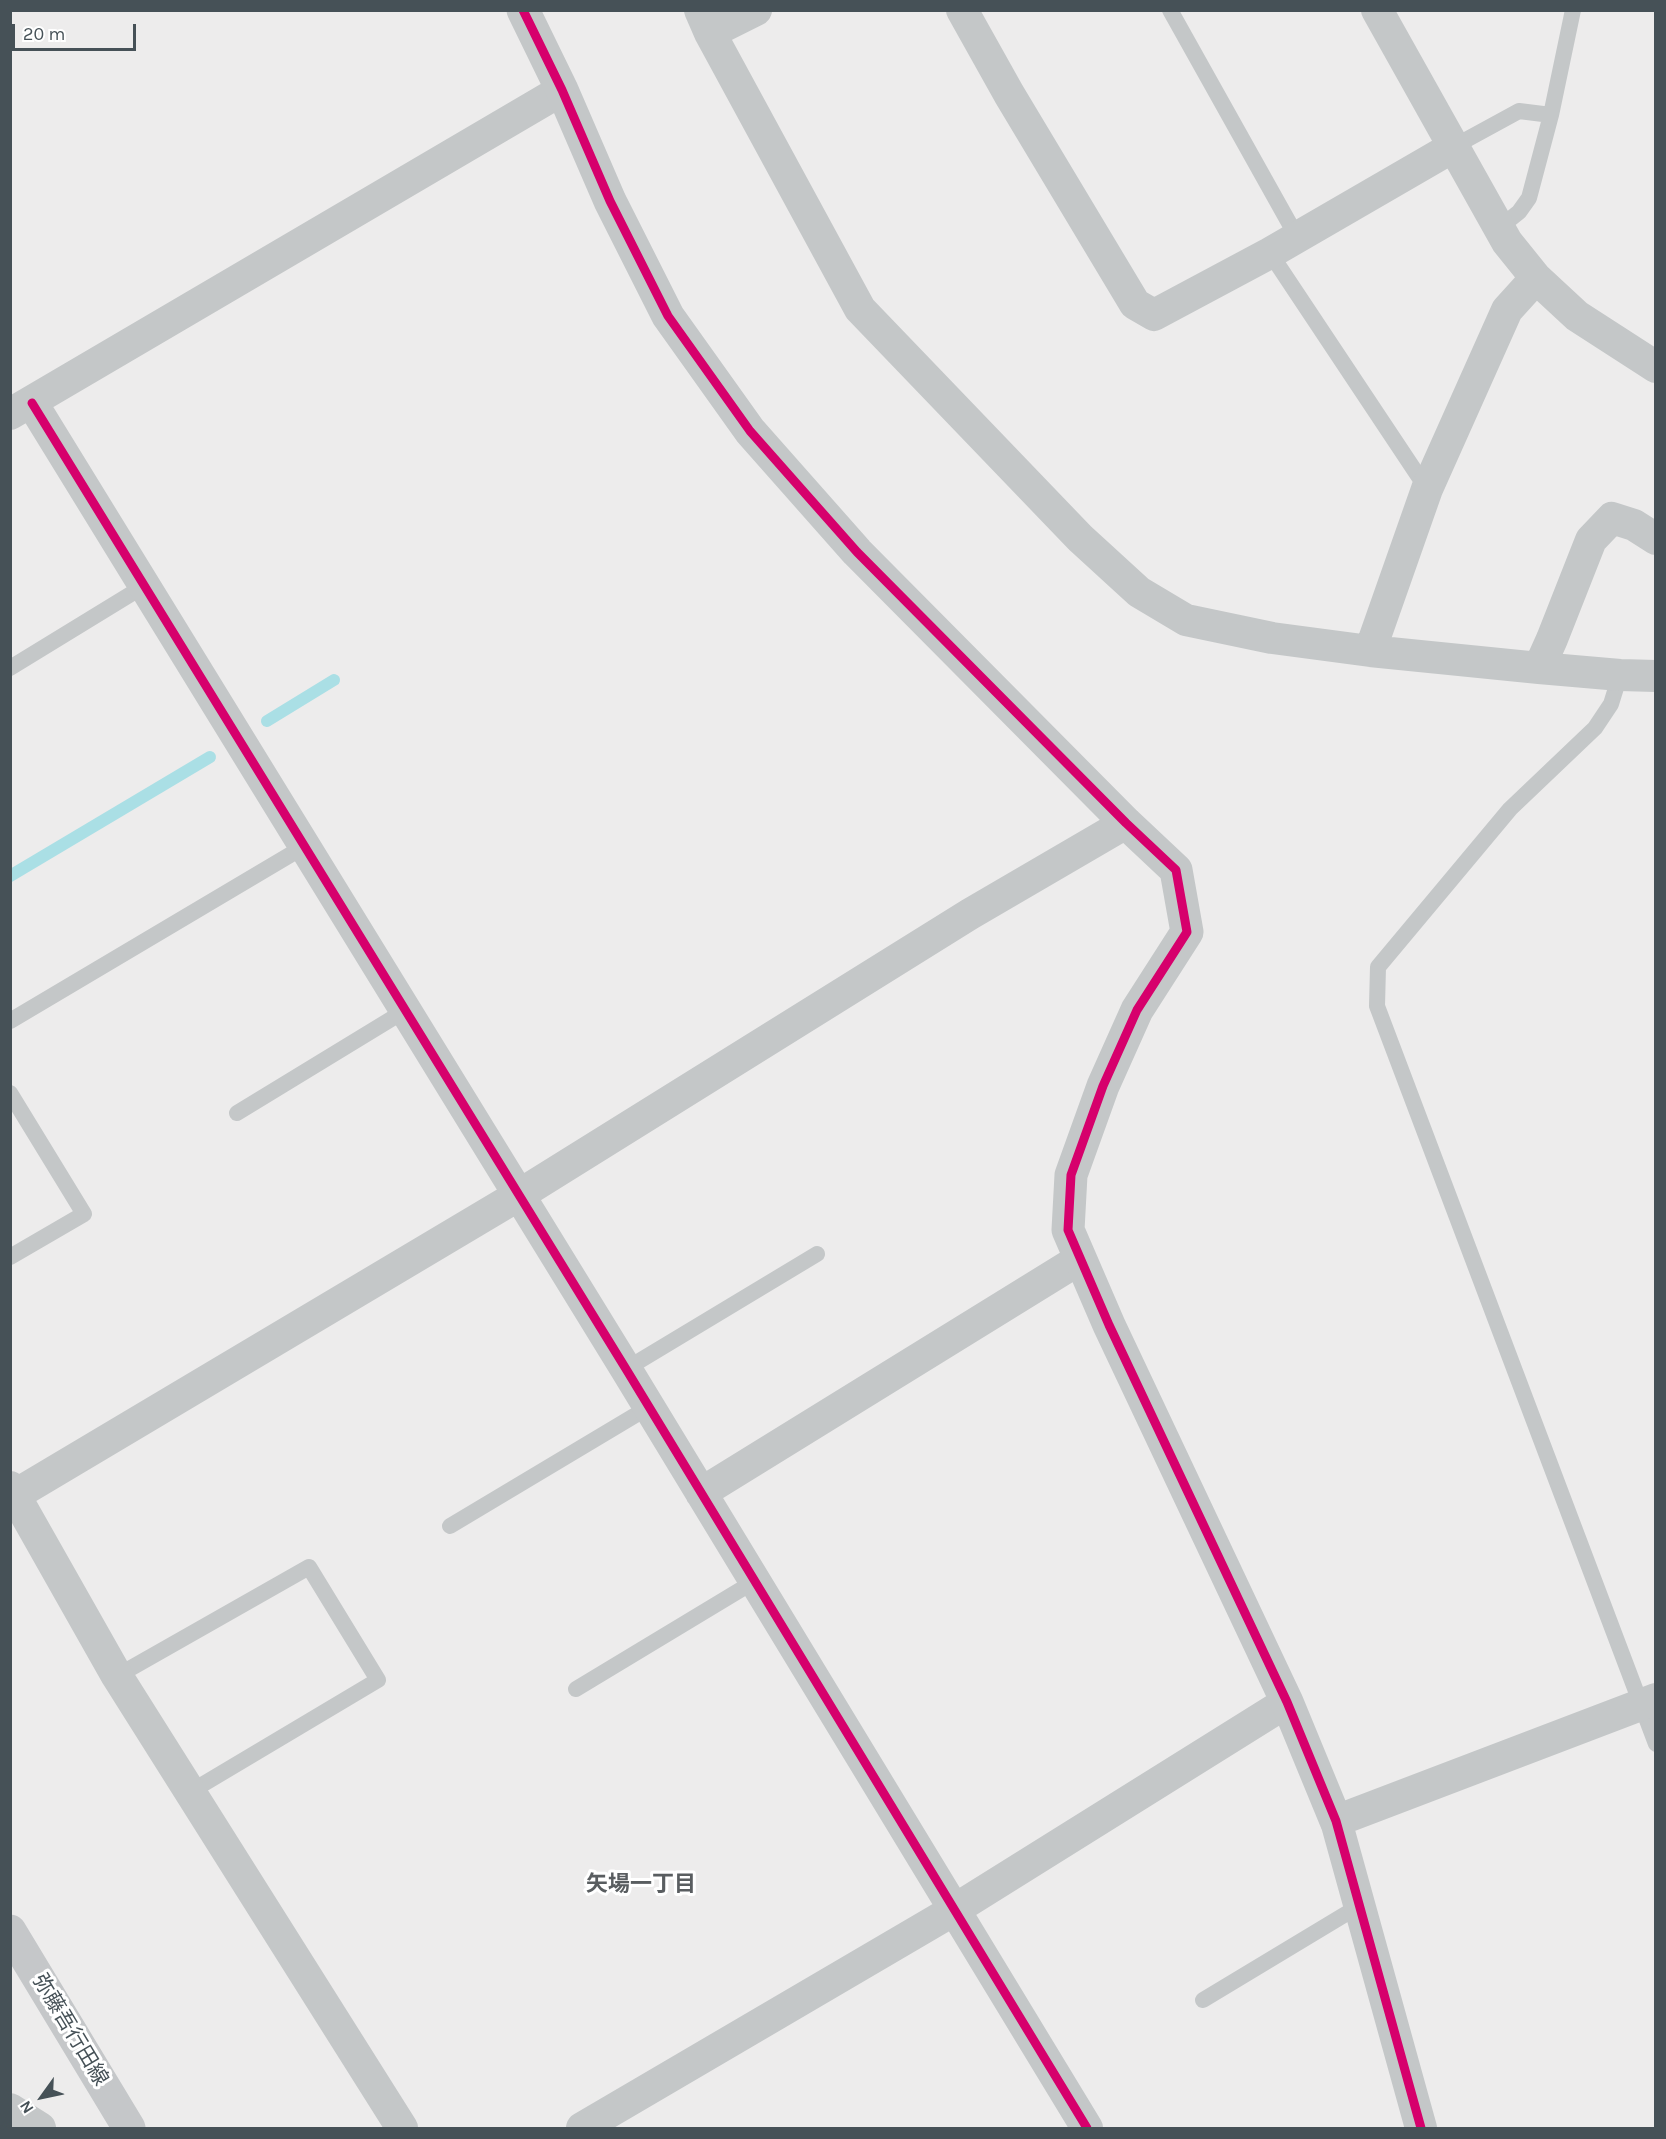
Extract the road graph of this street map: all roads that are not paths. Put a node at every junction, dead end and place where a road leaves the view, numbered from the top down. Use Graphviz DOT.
graph roads {
  1 [pos="523,10"];
  2 [pos="756,10"];
  3 [pos="962,10"];
  4 [pos="1170,10"];
  5 [pos="1377,10"];
  6 [pos="1573,10"];
  7 [pos="705,22"];
  8 [pos="562,90"];
  9 [pos="1551,115"];
  10 [pos="1453,147"];
  11 [pos="1499,228"];
  12 [pos="1297,237"];
  13 [pos="1270,253"];
  14 [pos="1536,278"];
  15 [pos="1656,367"];
  16 [pos="21,408"];
  17 [pos="1427,489"];
  18 [pos="1656,539"];
  19 [pos="144,586"];
  20 [pos="1370,651"];
  21 [pos="10,668"];
  22 [pos="1539,668"];
  23 [pos="1620,675"];
  24 [pos="1656,676"];
  25 [pos="1126,823"];
  26 [pos="305,846"];
  27 [pos="406,1010"];
  28 [pos="10,1021"];
  29 [pos="10,1093"];
  30 [pos="237,1113"];
  31 [pos="519,1195"];
  32 [pos="817,1254"];
  33 [pos="10,1257"];
  34 [pos="1080,1259"];
  35 [pos="626,1369"];
  36 [pos="649,1407"];
  37 [pos="701,1493"];
  38 [pos="12,1494"];
  39 [pos="450,1526"];
  40 [pos="754,1581"];
  41 [pos="117,1676"];
  42 [pos="576,1689"];
  43 [pos="1287,1702"];
  44 [pos="1648,1702"];
  45 [pos="1656,1744"];
  46 [pos="190,1792"];
  47 [pos="1336,1821"];
  48 [pos="1359,1906"];
  49 [pos="954,1910"];
  50 [pos="10,1931"];
  51 [pos="1203,2001"];
  52 [pos="10,2109"];
  53 [pos="40,2128"];
  54 [pos="129,2128"];
  55 [pos="402,2128"];
  56 [pos="582,2128"];
  57 [pos="1087,2128"];
  58 [pos="1421,2128"];
  1 -- 8 [label="street"];
  2 -- 7 [label="street"];
  3 -- 13 [label="street"];
  4 -- 12 [label="lane"];
  5 -- 10 [label="street"];
  6 -- 9 [label="lane"];
  7 -- 20 [label="street"];
  8 -- 16 [label="street"];
  8 -- 25 [label="street"];
  9 -- 10 [label="lane"];
  9 -- 11 [label="lane"];
  10 -- 11 [label="street"];
  10 -- 12 [label="street"];
  11 -- 14 [label="street"];
  12 -- 13 [label="street"];
  13 -- 17 [label="lane"];
  14 -- 15 [label="street"];
  14 -- 17 [label="street"];
  16 -- 19 [label="street"];
  17 -- 20 [label="street"];
  18 -- 22 [label="street"];
  19 -- 21 [label="lane"];
  19 -- 26 [label="street"];
  20 -- 22 [label="street"];
  22 -- 23 [label="street"];
  23 -- 24 [label="street"];
  23 -- 44 [label="lane"];
  25 -- 31 [label="street"];
  25 -- 34 [label="street"];
  26 -- 27 [label="street"];
  26 -- 28 [label="lane"];
  27 -- 30 [label="lane"];
  27 -- 31 [label="street"];
  29 -- 33 [label="lane"];
  31 -- 35 [label="street"];
  31 -- 38 [label="street"];
  32 -- 35 [label="lane"];
  34 -- 37 [label="street"];
  34 -- 43 [label="street"];
  35 -- 36 [label="street"];
  36 -- 37 [label="street"];
  36 -- 39 [label="lane"];
  37 -- 40 [label="street"];
  38 -- 41 [label="street"];
  40 -- 42 [label="lane"];
  40 -- 49 [label="street"];
  41 -- 46 [label="street"];
  41 -- 46 [label="lane"];
  43 -- 47 [label="street"];
  43 -- 49 [label="street"];
  44 -- 45 [label="lane"];
  44 -- 47 [label="street"];
  46 -- 55 [label="street"];
  47 -- 48 [label="street"];
  48 -- 51 [label="lane"];
  48 -- 58 [label="street"];
  49 -- 56 [label="street"];
  49 -- 57 [label="street"];
  50 -- 54 [label="main road, 弥藤吾行田線"];
  52 -- 53 [label="street"];
}
